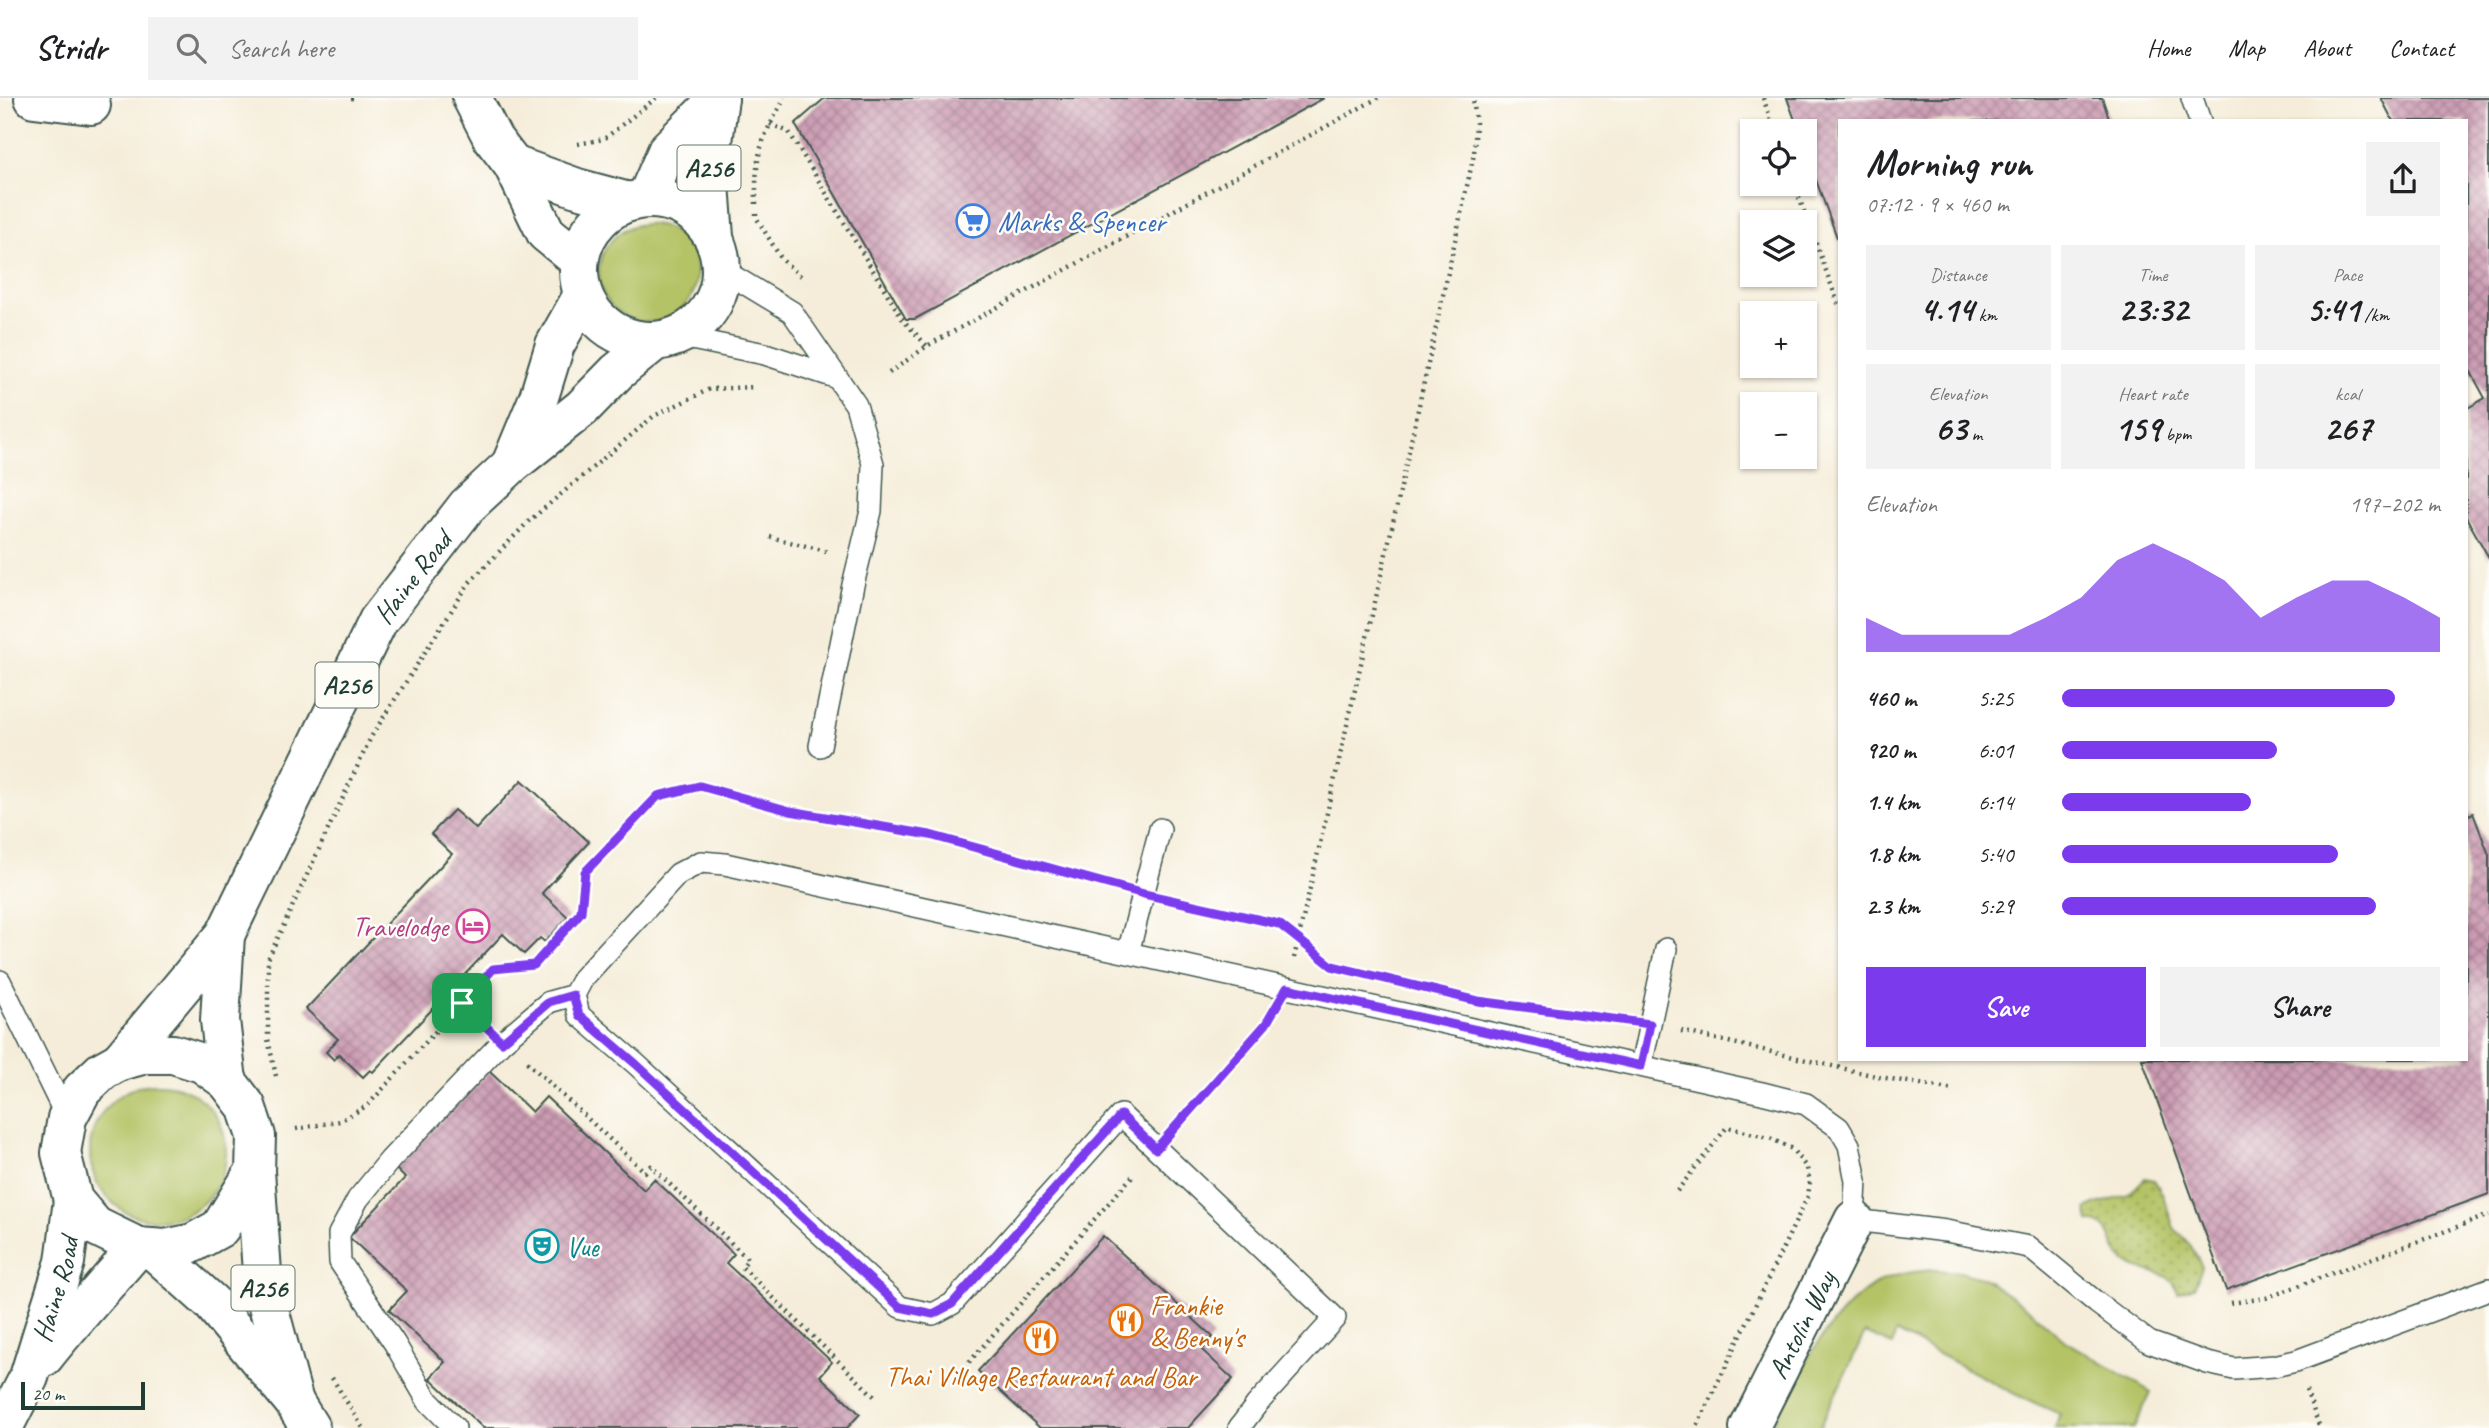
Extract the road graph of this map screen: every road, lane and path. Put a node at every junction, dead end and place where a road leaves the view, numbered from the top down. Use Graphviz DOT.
graph roads {
  1 [pos="34,98"];
  2 [pos="351,98"];
  3 [pos="358,98"];
  4 [pos="472,98"];
  5 [pos="656,98"];
  6 [pos="719,98"];
  7 [pos="785,98"];
  8 [pos="1378,98"];
  9 [pos="1473,98"];
  10 [pos="1763,98"];
  11 [pos="2192,98"];
  12 [pos="91,105"];
  13 [pos="1771,119"];
  14 [pos="2199,119"];
  15 [pos="770,123"];
  16 [pos="568,146"];
  17 [pos="513,165"];
  18 [pos="1798,196"];
  19 [pos="638,200"];
  20 [pos="718,253"];
  21 [pos="581,278"];
  22 [pos="806,281"];
  23 [pos="1838,303"];
  24 [pos="665,339"];
  25 [pos="926,346"];
  26 [pos="889,373"];
  27 [pos="835,377"];
  28 [pos="757,387"];
  29 [pos="512,464"];
  30 [pos="770,537"];
  31 [pos="831,552"];
  32 [pos="820,746"];
  33 [pos="1160,829"];
  34 [pos="1144,894"];
  35 [pos="225,935"];
  36 [pos="1298,940"];
  37 [pos="1666,949"];
  38 [pos="1128,953"];
  39 [pos="1332,966"];
  40 [pos="0,981"];
  41 [pos="1287,988"];
  42 [pos="573,995"];
  43 [pos="462,1003"];
  44 [pos="1544,1010"];
  45 [pos="1650,1024"];
  46 [pos="502,1042"];
  47 [pos="120,1061"];
  48 [pos="1641,1066"];
  49 [pos="277,1078"];
  50 [pos="228,1082"];
  51 [pos="1954,1090"];
  52 [pos="67,1118"];
  53 [pos="288,1130"];
  54 [pos="1156,1149"];
  55 [pos="255,1171"];
  56 [pos="1677,1191"];
  57 [pos="73,1200"];
  58 [pos="2489,1215"];
  59 [pos="1854,1220"];
  60 [pos="145,1248"];
  61 [pos="2489,1289"];
  62 [pos="2231,1303"];
  63 [pos="969,1362"];
  64 [pos="328,1373"];
  65 [pos="29,1377"];
  66 [pos="2305,1386"];
  67 [pos="875,1397"];
  68 [pos="302,1415"];
  69 [pos="3,1428"];
  70 [pos="363,1428"];
  71 [pos="455,1428"];
  72 [pos="1239,1428"];
  73 [pos="1696,1428"];
  74 [pos="1749,1428"];
  75 [pos="2320,1428"];
  1 -- 12 [label="main road"];
  2 -- 3 [label="path"];
  4 -- 17 [label="main road"];
  5 -- 16 [label="path"];
  6 -- 19 [label="main road, Haine Road / A256"];
  6 -- 20 [label="main road, Haine Road / A256"];
  7 -- 15 [label="path"];
  8 -- 25 [label="path"];
  9 -- 36 [label="path"];
  10 -- 13 [label="path"];
  11 -- 14 [label="lane"];
  15 -- 22 [label="path"];
  15 -- 25 [label="path"];
  17 -- 19 [label="main road"];
  17 -- 21 [label="main road"];
  18 -- 23 [label="path"];
  19 -- 20 [label="main road, A256"];
  19 -- 21 [label="main road, Haine Road / A256"];
  20 -- 24 [label="main road, Haine Road / A256"];
  20 -- 27 [label="lane"];
  21 -- 24 [label="main road"];
  21 -- 29 [label="main road, Haine Road / A256"];
  24 -- 27 [label="lane"];
  24 -- 29 [label="main road, Haine Road / A256"];
  25 -- 26 [label="path"];
  27 -- 32 [label="lane"];
  28 -- 49 [label="path"];
  29 -- 35 [label="main road, Haine Road / A256"];
  30 -- 31 [label="path"];
  33 -- 34 [label="lane"];
  34 -- 36 [label="path"];
  34 -- 38 [label="lane"];
  34 -- 43 [label="path"];
  35 -- 47 [label="main road, Haine Road / A256"];
  35 -- 50 [label="main road, Haine Road / A256"];
  36 -- 39 [label="path"];
  36 -- 41 [label="path"];
  37 -- 45 [label="lane"];
  38 -- 41 [label="lane"];
  38 -- 42 [label="lane"];
  40 -- 52 [label="lane"];
  41 -- 48 [label="lane"];
  41 -- 54 [label="path"];
  42 -- 46 [label="lane"];
  42 -- 54 [label="lane"];
  43 -- 46 [label="path"];
  43 -- 53 [label="path"];
  44 -- 45 [label="path"];
  45 -- 48 [label="lane"];
  45 -- 51 [label="path"];
  46 -- 67 [label="path"];
  46 -- 71 [label="lane"];
  47 -- 50 [label="main road, Haine Road"];
  47 -- 52 [label="main road, Haine Road"];
  48 -- 59 [label="lane"];
  50 -- 55 [label="main road, Haine Road"];
  52 -- 57 [label="main road, Haine Road"];
  54 -- 63 [label="path"];
  54 -- 72 [label="lane"];
  55 -- 60 [label="main road, Haine Road"];
  55 -- 68 [label="main road, A256"];
  56 -- 73 [label="path"];
  57 -- 60 [label="main road, Haine Road"];
  57 -- 65 [label="main road, Haine Road"];
  58 -- 62 [label="path"];
  59 -- 61 [label="lane"];
  59 -- 74 [label="main road, Antolin Way"];
  60 -- 65 [label="main road, Haine Road"];
  60 -- 68 [label="main road, A256"];
  64 -- 70 [label="path"];
  65 -- 69 [label="main road, Haine Road"];
  66 -- 75 [label="path"];
}
